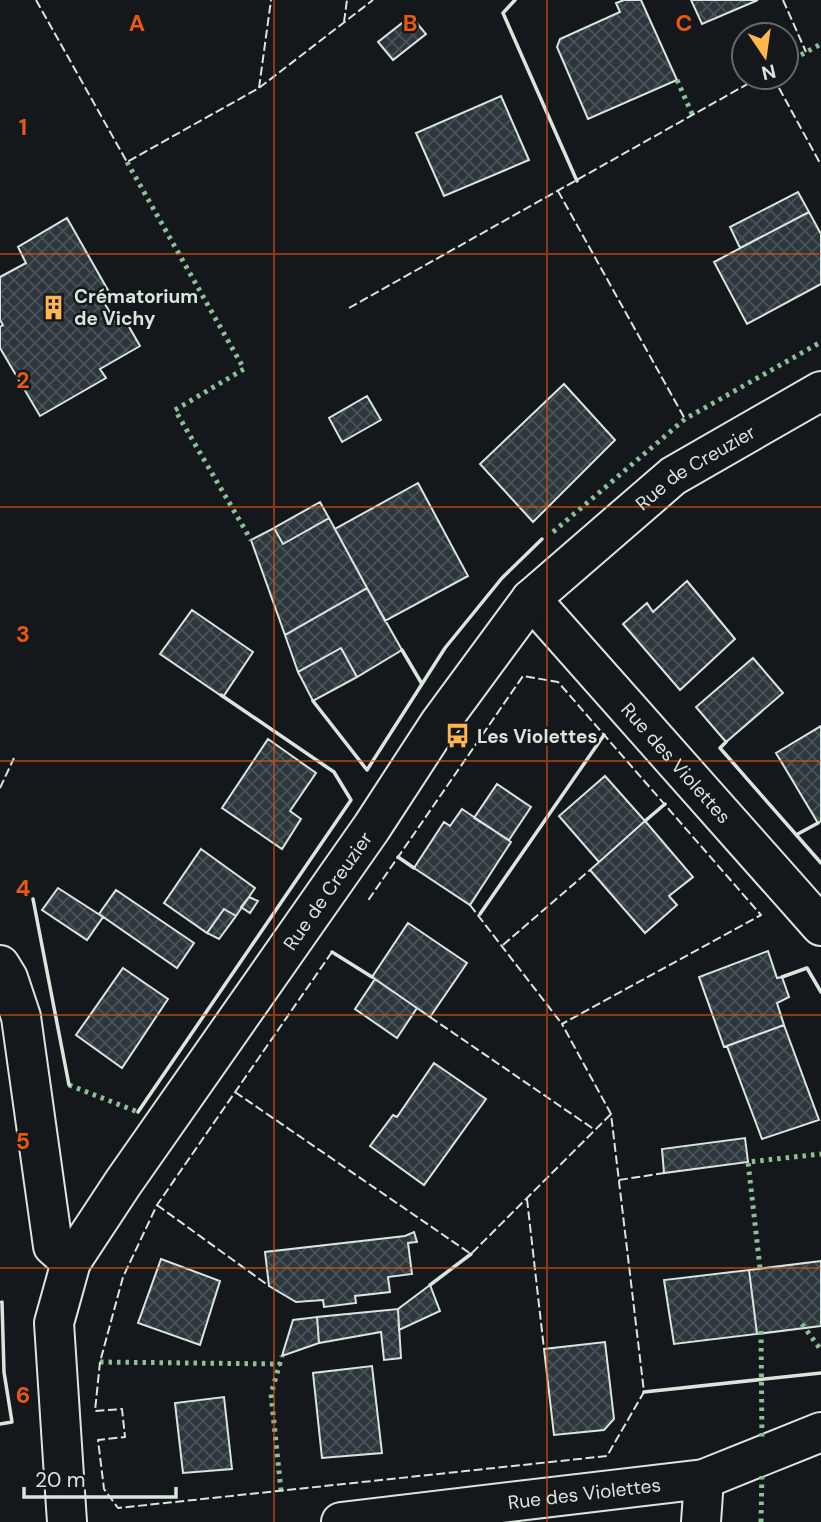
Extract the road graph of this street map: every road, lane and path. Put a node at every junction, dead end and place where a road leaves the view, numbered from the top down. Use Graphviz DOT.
graph roads {
  1 [pos="821,391"];
  2 [pos="531,599"];
  3 [pos="821,926"];
  4 [pos="0,965"];
  5 [pos="71,1262"];
  6 [pos="821,1432"];
  7 [pos="704,1479"];
  8 [pos="67,1522"];
  9 [pos="341,1522"];
  10 [pos="701,1522"];
  1 -- 2 [label="street, Rue de Creuzier"];
  2 -- 3 [label="street, Rue des Violettes"];
  2 -- 5 [label="street, Rue de Creuzier"];
  4 -- 5 [label="street"];
  5 -- 8 [label="street, Rue de Creuzier"];
  6 -- 7 [label="street, Rue des Violettes"];
  7 -- 9 [label="street, Rue des Violettes"];
  7 -- 10 [label="street"];
}
